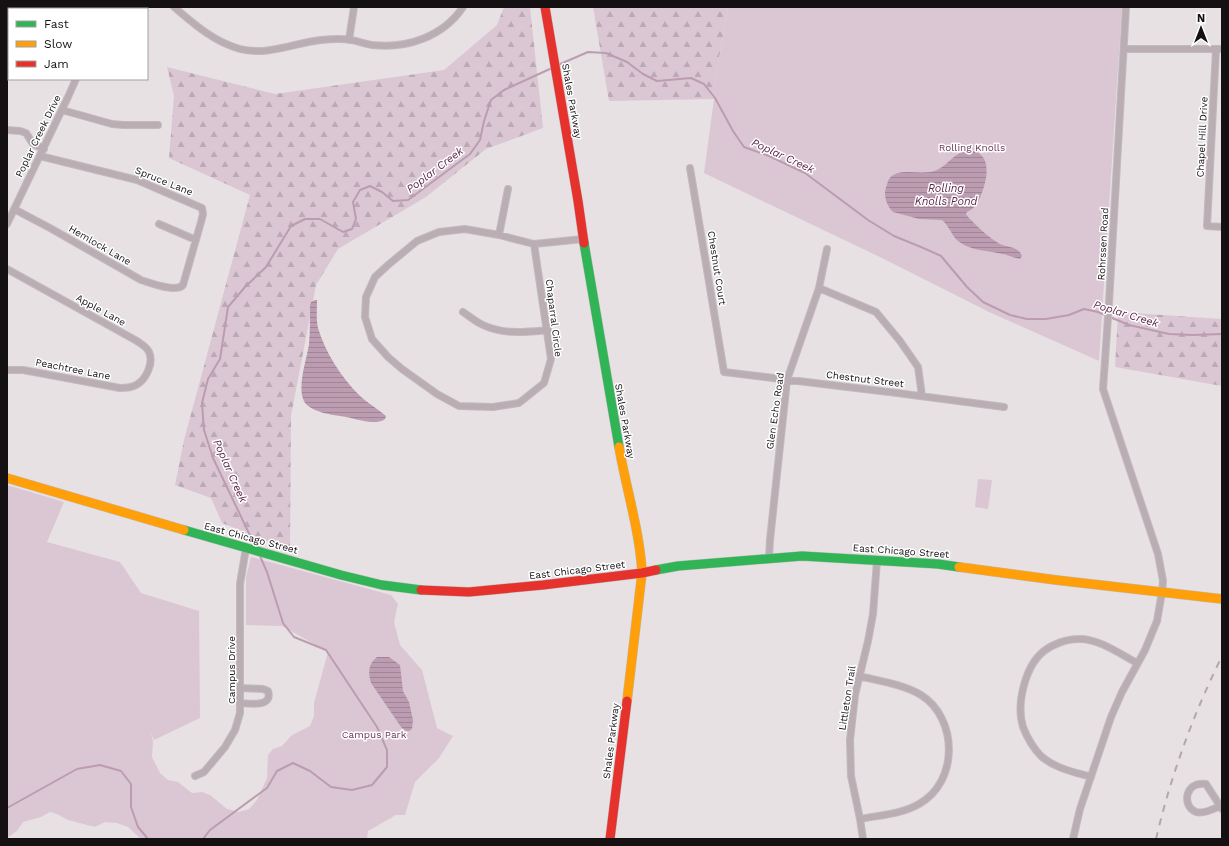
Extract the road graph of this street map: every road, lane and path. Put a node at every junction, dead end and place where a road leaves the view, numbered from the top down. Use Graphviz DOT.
graph roads {
  1 [pos="174,7"];
  2 [pos="354,7"];
  3 [pos="463,7"];
  4 [pos="545,7"];
  5 [pos="1126,7"];
  6 [pos="349,40"];
  7 [pos="1124,48"];
  8 [pos="1219,49"];
  9 [pos="76,80"];
  10 [pos="62,110"];
  11 [pos="158,125"];
  12 [pos="7,130"];
  13 [pos="44,149"];
  14 [pos="40,156"];
  15 [pos="690,168"];
  16 [pos="508,189"];
  17 [pos="14,209"];
  18 [pos="7,224"];
  19 [pos="158,224"];
  20 [pos="1222,227"];
  21 [pos="499,234"];
  22 [pos="583,239"];
  23 [pos="196,240"];
  24 [pos="534,244"];
  25 [pos="827,249"];
  26 [pos="7,269"];
  27 [pos="819,288"];
  28 [pos="463,312"];
  29 [pos="548,330"];
  30 [pos="7,370"];
  31 [pos="724,372"];
  32 [pos="787,380"];
  33 [pos="135,386"];
  34 [pos="922,396"];
  35 [pos="1004,407"];
  36 [pos="7,478"];
  37 [pos="246,548"];
  38 [pos="769,558"];
  39 [pos="877,560"];
  40 [pos="642,573"];
  41 [pos="1162,592"];
  42 [pos="1222,598"];
  43 [pos="1137,663"];
  44 [pos="859,676"];
  45 [pos="241,688"];
  46 [pos="241,703"];
  47 [pos="194,776"];
  48 [pos="1091,777"];
  49 [pos="1221,808"];
  50 [pos="860,819"];
  51 [pos="610,839"];
  52 [pos="862,839"];
  53 [pos="1073,839"];
  1 -- 6 [label="street"];
  2 -- 6 [label="street"];
  3 -- 6 [label="street"];
  4 -- 22 [label="main road, Shales Parkway"];
  5 -- 7 [label="street, Rohrssen Road"];
  7 -- 8 [label="street"];
  7 -- 41 [label="street, Rohrssen Road"];
  8 -- 20 [label="street, Chapel Hill Drive"];
  9 -- 10 [label="street, Poplar Creek Drive"];
  10 -- 11 [label="street"];
  10 -- 13 [label="street, Poplar Creek Drive"];
  12 -- 13 [label="street"];
  13 -- 14 [label="street, Poplar Creek Drive"];
  14 -- 17 [label="street, Poplar Creek Drive"];
  14 -- 23 [label="street, Spruce Lane"];
  15 -- 31 [label="street, Chestnut Court"];
  16 -- 21 [label="street"];
  17 -- 18 [label="street, Poplar Creek Drive"];
  17 -- 23 [label="street, Hemlock Lane"];
  19 -- 23 [label="street"];
  21 -- 24 [label="street, Chaparral Circle"];
  21 -- 29 [label="street, Chaparral Circle"];
  22 -- 24 [label="street, Chaparral Circle"];
  22 -- 40 [label="main road, Shales Parkway"];
  24 -- 29 [label="street, Chaparral Circle"];
  25 -- 27 [label="street, Glen Echo Road"];
  26 -- 33 [label="street, Apple Lane"];
  27 -- 32 [label="street, Glen Echo Road"];
  27 -- 34 [label="street"];
  28 -- 29 [label="street"];
  30 -- 33 [label="street, Peachtree Lane"];
  31 -- 32 [label="street, Chestnut Street"];
  32 -- 34 [label="street, Chestnut Street"];
  32 -- 38 [label="street, Glen Echo Road"];
  34 -- 35 [label="street, Chestnut Street"];
  36 -- 37 [label="main road, East Chicago Street"];
  37 -- 40 [label="main road, East Chicago Street"];
  37 -- 45 [label="street, Campus Drive"];
  38 -- 39 [label="main road, East Chicago Street"];
  38 -- 40 [label="main road, East Chicago Street"];
  39 -- 41 [label="main road, East Chicago Street"];
  39 -- 44 [label="street, Littleton Trail"];
  40 -- 51 [label="main road, Shales Parkway"];
  41 -- 42 [label="main road, East Chicago Street"];
  41 -- 43 [label="street"];
  43 -- 48 [label="street"];
  43 -- 48 [label="street"];
  44 -- 50 [label="street, Littleton Trail"];
  44 -- 50 [label="street"];
  45 -- 46 [label="street, Campus Drive"];
  45 -- 46 [label="street"];
  46 -- 47 [label="street, Campus Drive"];
  48 -- 53 [label="street"];
  49 -- 49 [label="street"];
  50 -- 52 [label="street, Littleton Trail"];
}
